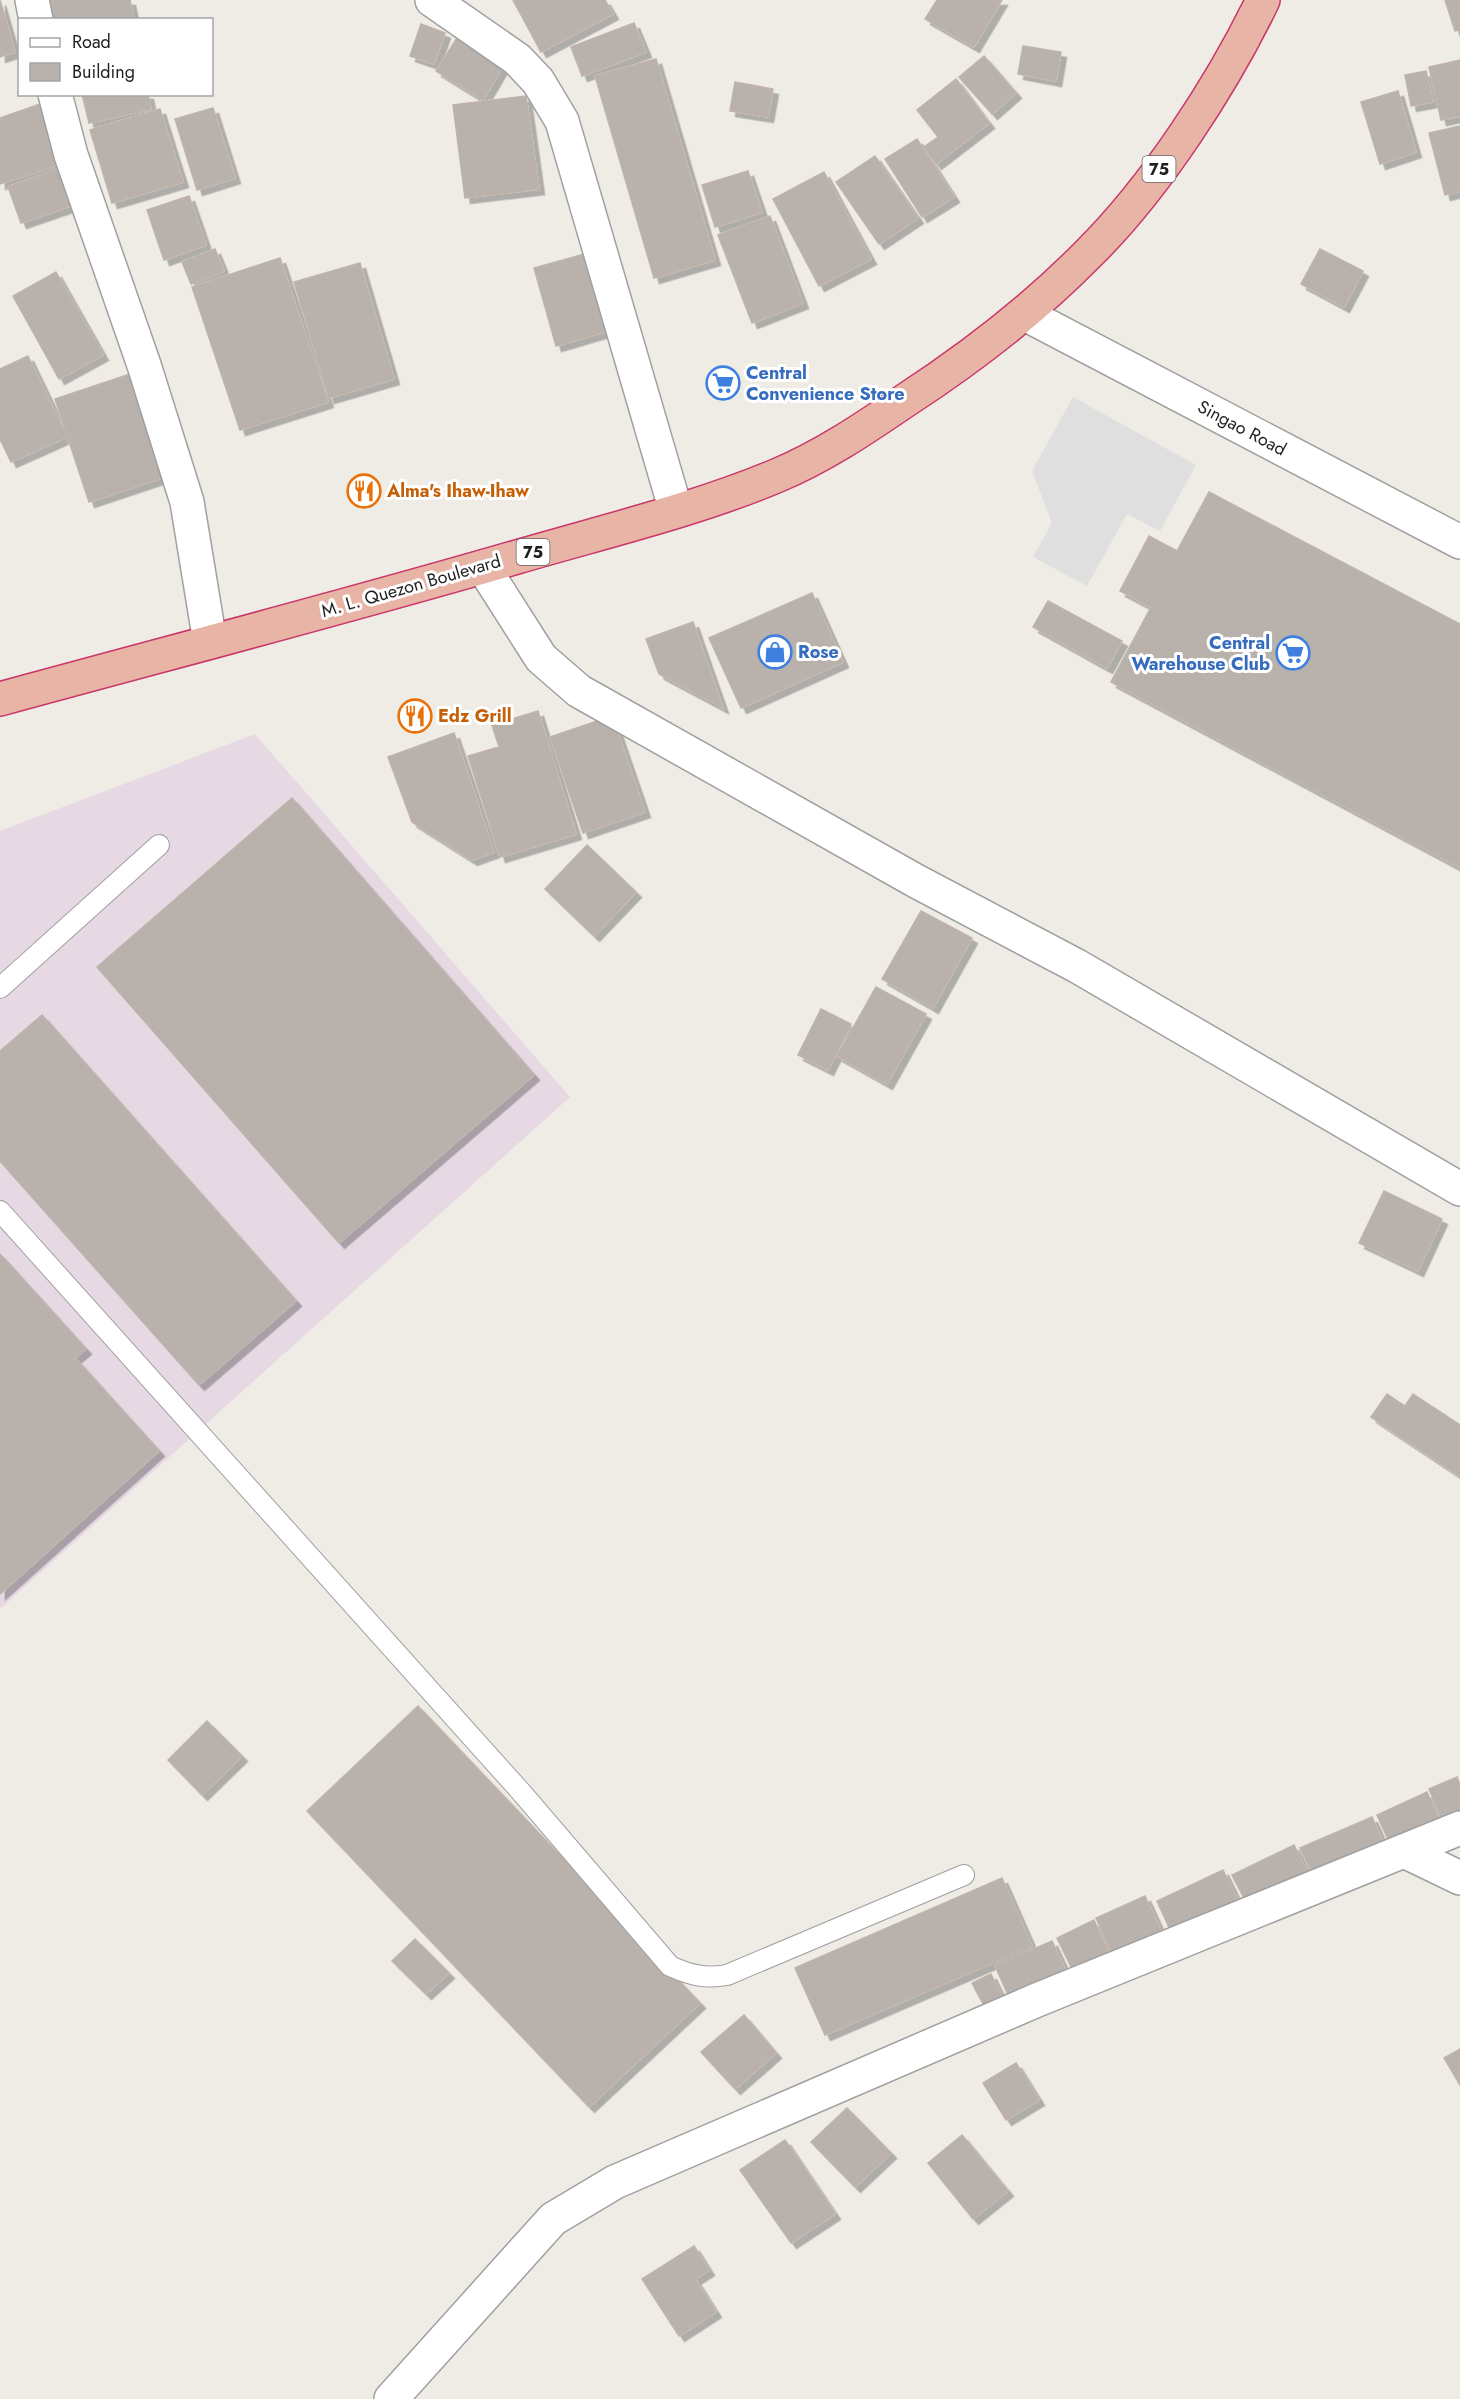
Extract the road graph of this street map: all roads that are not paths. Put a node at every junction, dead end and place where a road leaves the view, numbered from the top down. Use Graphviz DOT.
graph roads {
  1 [pos="32,0"];
  2 [pos="432,0"];
  3 [pos="1263,0"];
  4 [pos="36,18"];
  5 [pos="56,96"];
  6 [pos="1025,314"];
  7 [pos="676,511"];
  8 [pos="1460,542"];
  9 [pos="483,567"];
  10 [pos="210,642"];
  11 [pos="0,699"];
  12 [pos="159,844"];
  13 [pos="0,988"];
  14 [pos="1460,1189"];
  15 [pos="0,1210"];
  16 [pos="1460,1828"];
  17 [pos="1404,1851"];
  18 [pos="964,1875"];
  19 [pos="1460,1878"];
  20 [pos="391,2399"];
  1 -- 4 [label="street"];
  2 -- 7 [label="street"];
  3 -- 6 [label="highway, 75"];
  5 -- 10 [label="street"];
  6 -- 7 [label="highway, M. L. Quezon Boulevard / 75"];
  6 -- 8 [label="street, Singao Road"];
  7 -- 9 [label="highway, M. L. Quezon Boulevard / 75"];
  9 -- 10 [label="highway, M. L. Quezon Boulevard / 75"];
  9 -- 14 [label="street"];
  10 -- 11 [label="highway, M. L. Quezon Boulevard / 75"];
  12 -- 13 [label="lane"];
  15 -- 18 [label="lane"];
  16 -- 17 [label="street"];
  17 -- 19 [label="street"];
  17 -- 20 [label="street"];
}
